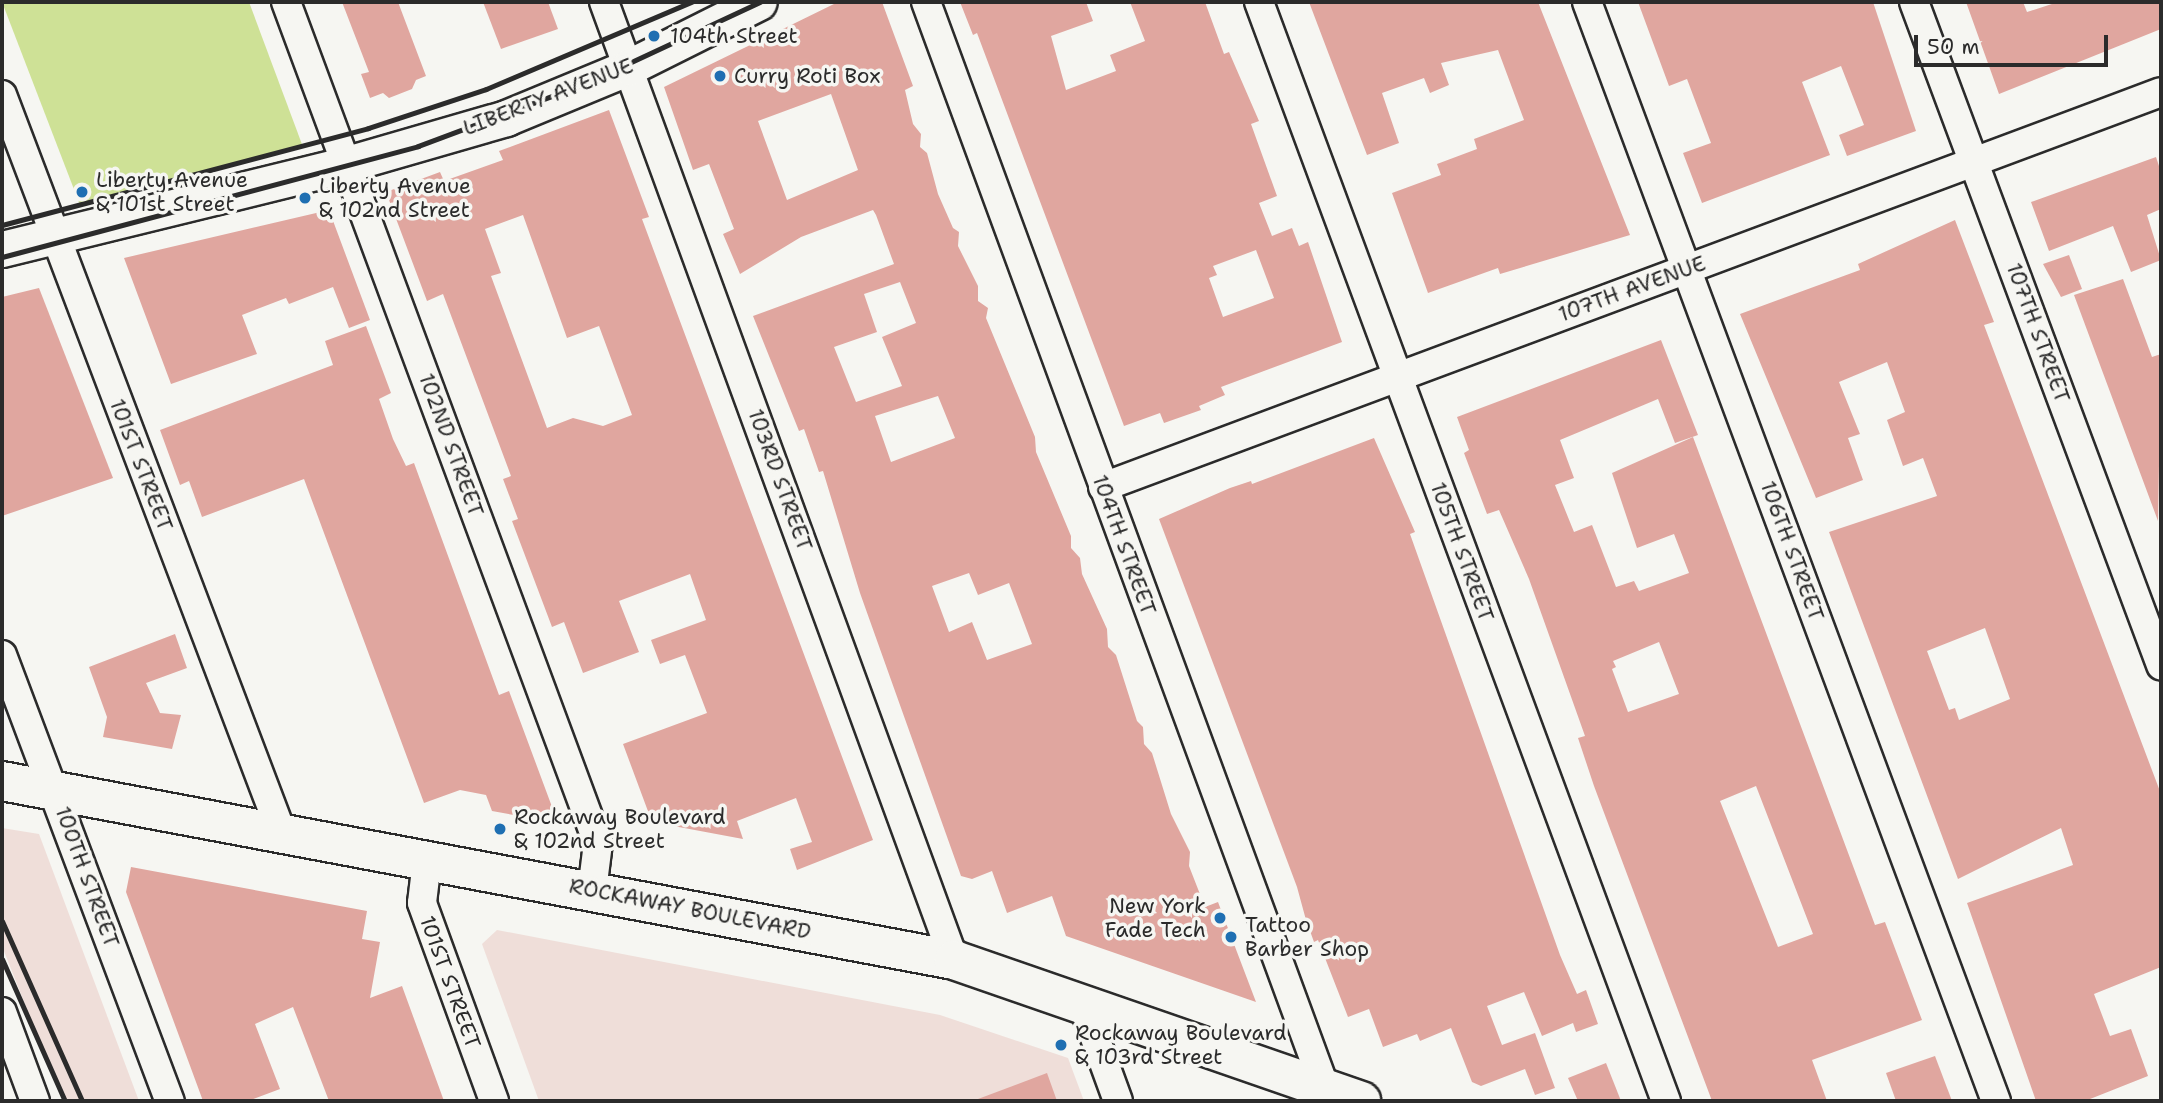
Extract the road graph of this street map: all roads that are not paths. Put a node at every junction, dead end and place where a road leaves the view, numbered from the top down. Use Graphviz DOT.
graph roads {
  1 [pos="286,2"];
  2 [pos="604,2"];
  3 [pos="760,2"];
  4 [pos="926,2"];
  5 [pos="1259,2"];
  6 [pos="1587,2"];
  7 [pos="1914,2"];
  8 [pos="629,67"];
  9 [pos="2161,92"];
  10 [pos="2,95"];
  11 [pos="1974,163"];
  12 [pos="347,164"];
  13 [pos="54,237"];
  14 [pos="2,249"];
  15 [pos="1687,268"];
  16 [pos="1397,377"];
  17 [pos="1102,487"];
  18 [pos="2,654"];
  19 [pos="2161,665"];
  20 [pos="2,781"];
  21 [pos="55,791"];
  22 [pos="282,834"];
  23 [pos="427,861"];
  24 [pos="592,891"];
  25 [pos="954,960"];
  26 [pos="1082,1002"];
  27 [pos="2,1012"];
  28 [pos="1325,1088"];
  29 [pos="35,1101"];
  30 [pos="170,1101"];
  31 [pos="494,1101"];
  32 [pos="1118,1101"];
  33 [pos="1361,1101"];
  34 [pos="1666,1101"];
  35 [pos="1996,1101"];
  1 -- 12 [label="street, 102ND STREET"];
  2 -- 8 [label="street, 103RD STREET"];
  3 -- 8 [label="street, LIBERTY AVENUE"];
  4 -- 17 [label="street, 104TH STREET"];
  5 -- 16 [label="street, 105TH STREET"];
  6 -- 15 [label="street, 106TH STREET"];
  7 -- 11 [label="street, 107TH STREET"];
  8 -- 12 [label="street, LIBERTY AVENUE"];
  8 -- 25 [label="street, 103RD STREET"];
  9 -- 11 [label="street, 107TH AVENUE"];
  10 -- 13 [label="street, 101ST STREET"];
  11 -- 15 [label="street, 107TH AVENUE"];
  11 -- 19 [label="street, 107TH STREET"];
  12 -- 13 [label="street, LIBERTY AVENUE"];
  12 -- 24 [label="street, 102ND STREET"];
  13 -- 14 [label="street, LIBERTY AVENUE"];
  13 -- 22 [label="street, 101ST STREET"];
  15 -- 16 [label="street, 107TH AVENUE"];
  15 -- 35 [label="street, 106TH STREET"];
  16 -- 17 [label="street, 107TH AVENUE"];
  16 -- 34 [label="street, 105TH STREET"];
  17 -- 28 [label="street, 104TH STREET"];
  18 -- 21 [label="street, 100TH STREET"];
  20 -- 21 [label="main road, ROCKAWAY BOULEVARD"];
  21 -- 22 [label="main road, ROCKAWAY BOULEVARD"];
  21 -- 30 [label="street, 100TH STREET"];
  22 -- 23 [label="main road, ROCKAWAY BOULEVARD"];
  23 -- 24 [label="main road, ROCKAWAY BOULEVARD"];
  23 -- 31 [label="street, 101ST STREET"];
  24 -- 25 [label="main road, ROCKAWAY BOULEVARD"];
  25 -- 26 [label="main road, ROCKAWAY BOULEVARD"];
  26 -- 28 [label="main road, ROCKAWAY BOULEVARD"];
  26 -- 32 [label="street"];
  27 -- 29 [label="street"];
  28 -- 33 [label="main road, ROCKAWAY BOULEVARD"];
}
